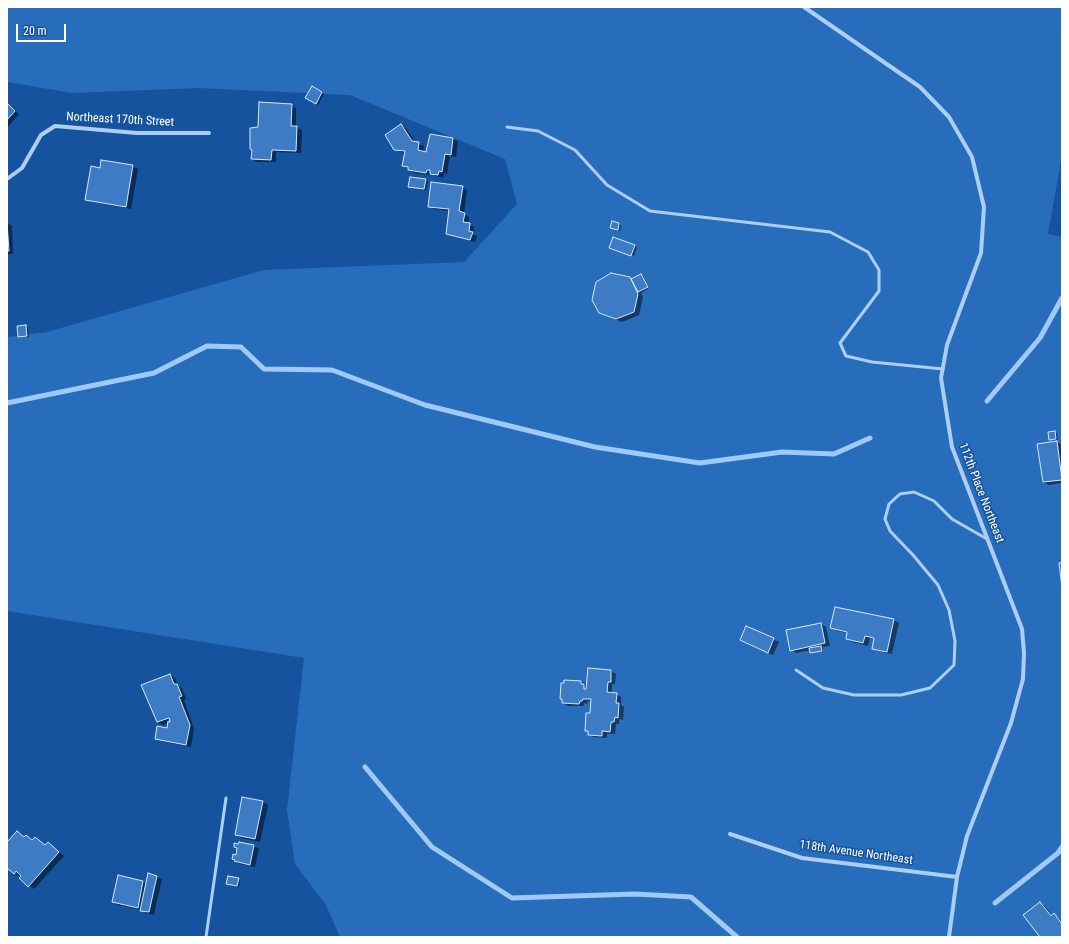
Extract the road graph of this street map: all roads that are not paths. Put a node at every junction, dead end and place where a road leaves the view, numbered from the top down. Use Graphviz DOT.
graph roads {
  1 [pos="804,7"];
  2 [pos="506,127"];
  3 [pos="209,133"];
  4 [pos="7,179"];
  5 [pos="943,369"];
  6 [pos="987,539"];
  7 [pos="796,670"];
  8 [pos="226,798"];
  9 [pos="730,834"];
  10 [pos="957,877"];
  11 [pos="206,937"];
  12 [pos="949,937"];
  1 -- 5 [label="street, 112th Place Northeast"];
  2 -- 5 [label="lane"];
  3 -- 4 [label="street, Northeast 170th Street"];
  5 -- 6 [label="street, 112th Place Northeast"];
  6 -- 7 [label="lane"];
  6 -- 10 [label="street, 112th Place Northeast"];
  8 -- 11 [label="lane"];
  9 -- 10 [label="street, 118th Avenue Northeast"];
  10 -- 12 [label="street, 112th Place Northeast"];
}
